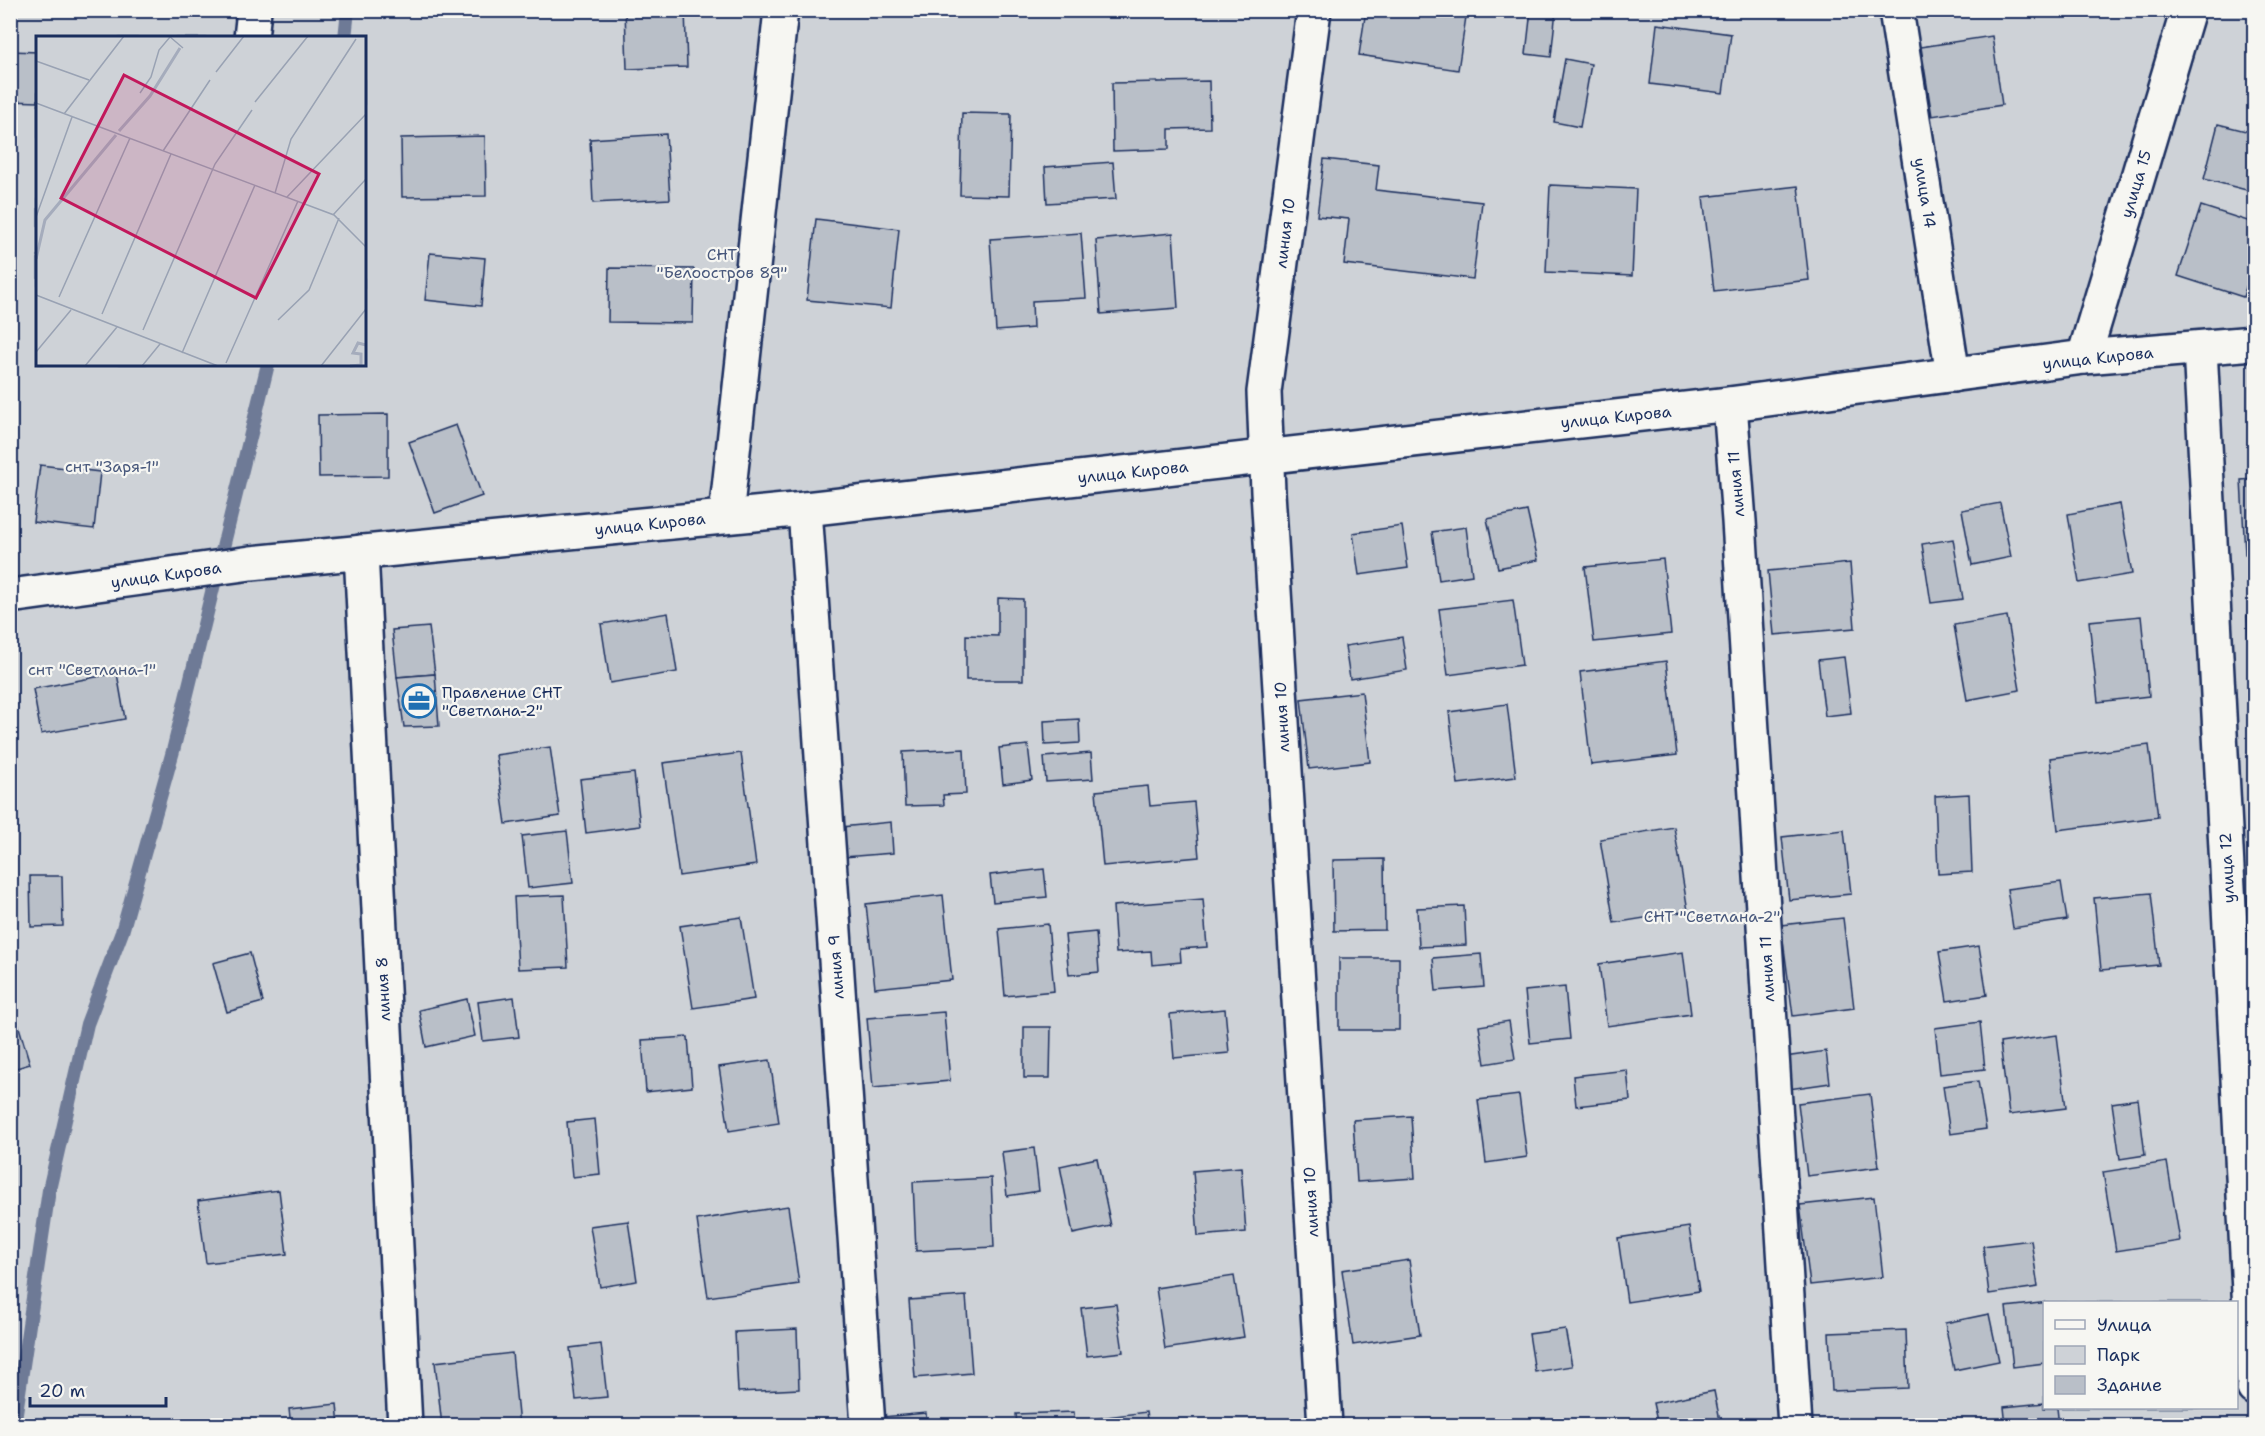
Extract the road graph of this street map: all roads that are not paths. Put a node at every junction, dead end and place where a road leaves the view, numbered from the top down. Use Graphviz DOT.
graph roads {
  1 [pos="254,10"];
  2 [pos="781,10"];
  3 [pos="1314,10"];
  4 [pos="1896,10"];
  5 [pos="2188,10"];
  6 [pos="251,36"];
  7 [pos="2254,343"];
  8 [pos="2200,348"];
  9 [pos="2084,357"];
  10 [pos="1953,375"];
  11 [pos="1730,404"];
  12 [pos="1266,457"];
  13 [pos="805,509"];
  14 [pos="726,516"];
  15 [pos="361,552"];
  16 [pos="10,596"];
  17 [pos="2254,1388"];
  18 [pos="405,1425"];
  19 [pos="868,1425"];
  20 [pos="1325,1425"];
  21 [pos="1795,1425"];
  1 -- 6 [label="street"];
  2 -- 14 [label="street"];
  3 -- 12 [label="street, линия 10"];
  4 -- 10 [label="street, улица 14"];
  5 -- 9 [label="street, улица 15"];
  7 -- 8 [label="street, улица Кирова"];
  8 -- 9 [label="street, улица Кирова"];
  8 -- 17 [label="street, улица 12"];
  9 -- 10 [label="street, улица Кирова"];
  10 -- 11 [label="street, улица Кирова"];
  11 -- 12 [label="street, улица Кирова"];
  11 -- 21 [label="street, линия 11"];
  12 -- 13 [label="street, улица Кирова"];
  12 -- 20 [label="street, линия 10"];
  13 -- 14 [label="street, улица Кирова"];
  13 -- 19 [label="street, линия 9"];
  14 -- 15 [label="street, улица Кирова"];
  15 -- 16 [label="street, улица Кирова"];
  15 -- 18 [label="street, линия 8"];
}
